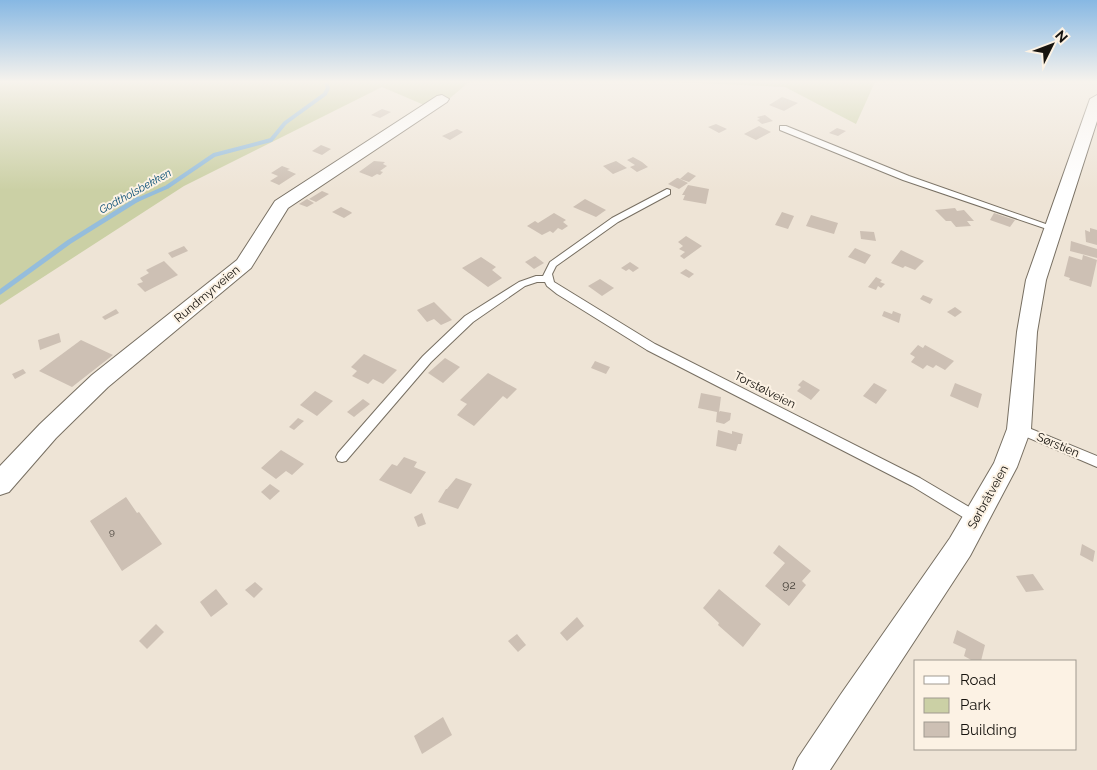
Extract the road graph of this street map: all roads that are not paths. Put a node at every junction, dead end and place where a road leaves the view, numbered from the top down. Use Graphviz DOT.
graph roads {
  1 [pos="413,118"];
  2 [pos="1091,118"];
  3 [pos="783,128"];
  4 [pos="666,192"];
  5 [pos="1053,228"];
  6 [pos="547,279"];
  7 [pos="1019,429"];
  8 [pos="342,457"];
  9 [pos="1097,462"];
  10 [pos="0,484"];
  11 [pos="976,518"];
  12 [pos="810,770"];
  1 -- 10 [label="street, Rundmyrveien"];
  2 -- 5 [label="street, Sørbråtveien"];
  3 -- 5 [label="lane"];
  4 -- 6 [label="lane"];
  5 -- 7 [label="street, Sørbråtveien"];
  6 -- 8 [label="lane"];
  6 -- 11 [label="lane, Torstølveien"];
  7 -- 9 [label="lane, Sørstien"];
  7 -- 11 [label="street, Sørbråtveien"];
  11 -- 12 [label="street, Sørbråtveien"];
}
